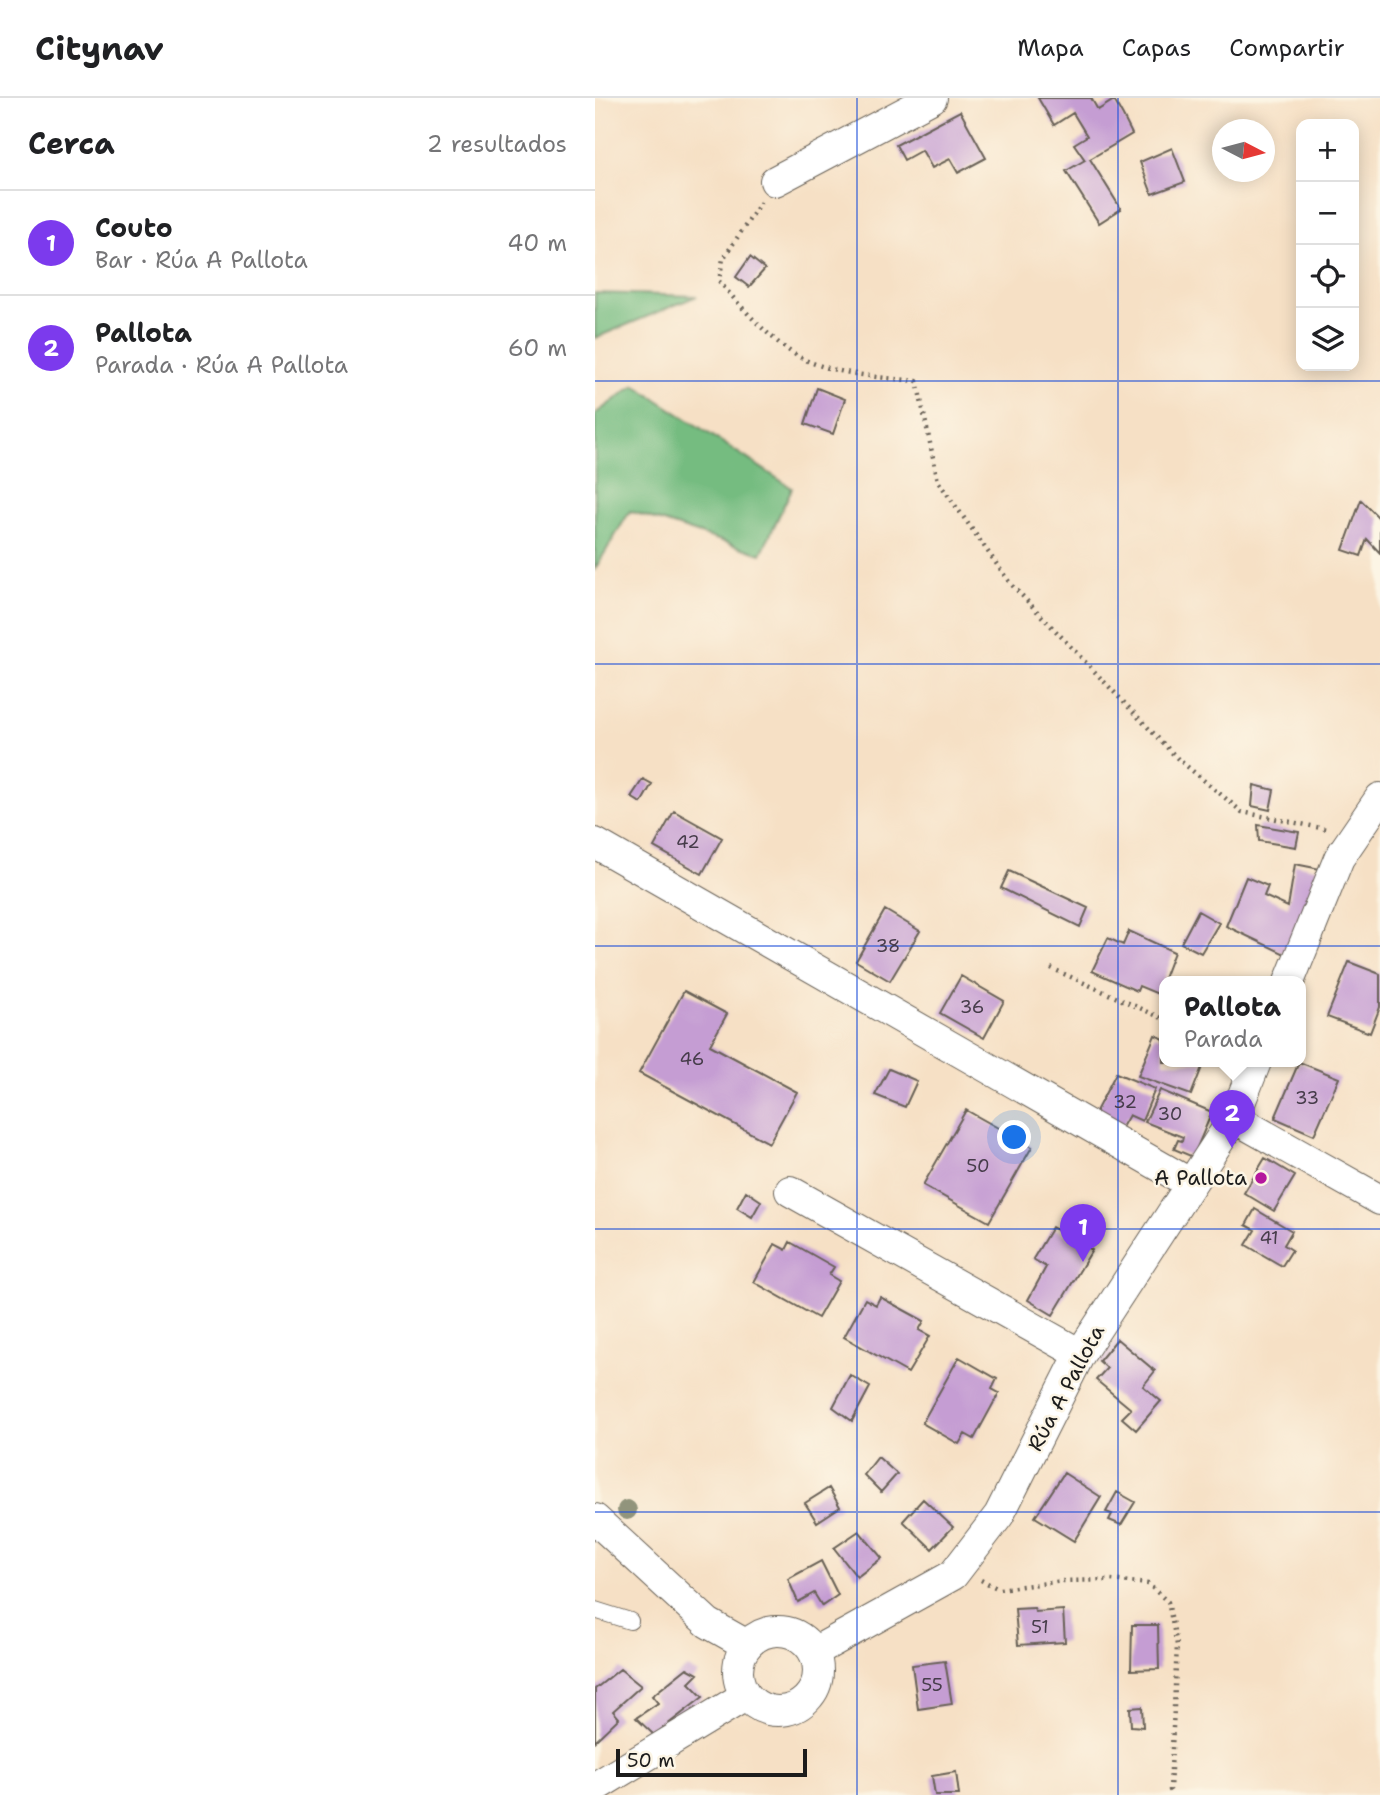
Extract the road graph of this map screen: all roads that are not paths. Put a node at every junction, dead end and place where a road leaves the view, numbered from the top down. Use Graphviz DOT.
graph roads {
  1 [pos="932,98"];
  2 [pos="775,181"];
  3 [pos="1380,799"];
  4 [pos="595,843"];
  5 [pos="1291,976"];
  6 [pos="1254,1067"];
  7 [pos="1234,1118"];
  8 [pos="1191,1184"];
  9 [pos="790,1191"];
  10 [pos="1380,1200"];
  11 [pos="1080,1354"];
  12 [pos="595,1519"];
  13 [pos="595,1610"];
  14 [pos="630,1621"];
  15 [pos="747,1645"];
  16 [pos="814,1652"];
  17 [pos="745,1696"];
  18 [pos="595,1787"];
  1 -- 2 [label="street"];
  3 -- 5 [label="street"];
  4 -- 8 [label="street"];
  6 -- 7 [label="street, Rúa A Pallota"];
  7 -- 8 [label="street, Rúa A Pallota"];
  7 -- 10 [label="street"];
  8 -- 11 [label="street, Rúa A Pallota"];
  9 -- 11 [label="street"];
  11 -- 16 [label="street, Rúa A Pallota"];
  12 -- 15 [label="street"];
  13 -- 14 [label="lane"];
  15 -- 16 [label="street"];
  15 -- 17 [label="street"];
  16 -- 17 [label="street"];
  17 -- 18 [label="street"];
}
